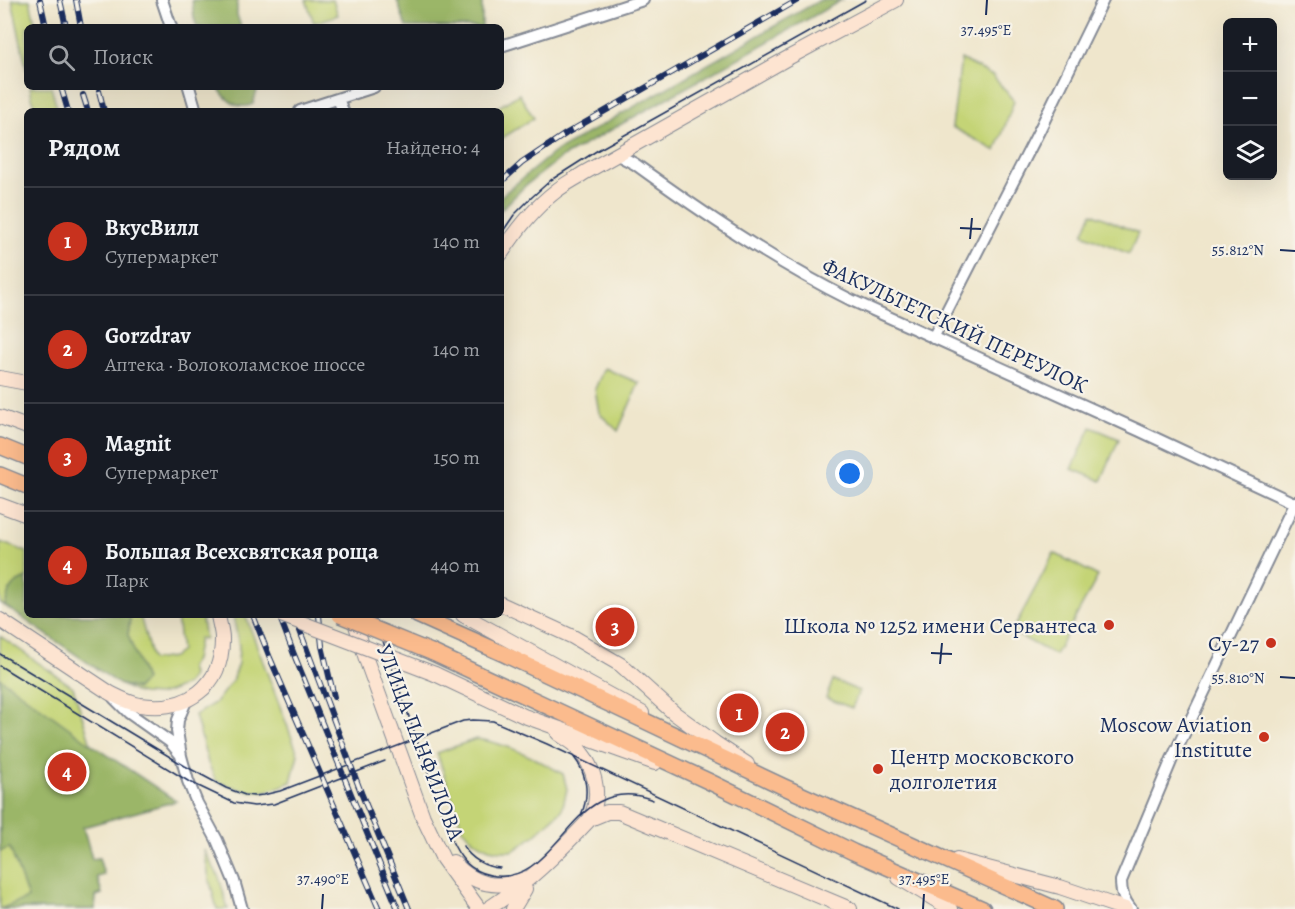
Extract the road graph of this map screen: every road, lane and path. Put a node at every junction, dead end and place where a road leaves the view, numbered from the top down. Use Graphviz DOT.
graph roads {
  1 [pos="162,0"];
  2 [pos="643,0"];
  3 [pos="896,0"];
  4 [pos="1103,0"];
  5 [pos="170,24"];
  6 [pos="504,45"];
  7 [pos="190,90"];
  8 [pos="365,90"];
  9 [pos="338,99"];
  10 [pos="195,108"];
  11 [pos="310,108"];
  12 [pos="342,108"];
  13 [pos="616,154"];
  14 [pos="504,250"];
  15 [pos="933,338"];
  16 [pos="0,378"];
  17 [pos="24,382"];
  18 [pos="0,417"];
  19 [pos="24,426"];
  20 [pos="0,446"];
  21 [pos="24,456"];
  22 [pos="0,475"];
  23 [pos="24,485"];
  24 [pos="1295,502"];
  25 [pos="0,505"];
  26 [pos="24,515"];
  27 [pos="504,605"];
  28 [pos="218,618"];
  29 [pos="289,618"];
  30 [pos="347,618"];
  31 [pos="354,618"];
  32 [pos="423,618"];
  33 [pos="468,618"];
  34 [pos="0,620"];
  35 [pos="110,693"];
  36 [pos="186,701"];
  37 [pos="524,716"];
  38 [pos="676,736"];
  39 [pos="181,756"];
  40 [pos="708,781"];
  41 [pos="782,786"];
  42 [pos="590,819"];
  43 [pos="438,847"];
  44 [pos="853,852"];
  45 [pos="935,854"];
  46 [pos="534,875"];
  47 [pos="242,909"];
  48 [pos="479,909"];
  49 [pos="488,909"];
  50 [pos="513,909"];
  51 [pos="850,909"];
  52 [pos="951,909"];
  53 [pos="983,909"];
  54 [pos="1055,909"];
  55 [pos="1125,909"];
  56 [pos="1131,909"];
  1 -- 5 [label="street"];
  2 -- 6 [label="street"];
  3 -- 13 [label="street"];
  4 -- 15 [label="street"];
  7 -- 10 [label="street"];
  8 -- 9 [label="street"];
  9 -- 11 [label="street"];
  9 -- 12 [label="street"];
  13 -- 14 [label="street"];
  13 -- 15 [label="street, ФАКУЛЬТЕТСКИЙ ПЕРЕУЛОК"];
  15 -- 24 [label="street, ФАКУЛЬТЕТСКИЙ ПЕРЕУЛОК"];
  16 -- 17 [label="street"];
  18 -- 19 [label="street"];
  20 -- 21 [label="main road"];
  22 -- 23 [label="main road"];
  24 -- 56 [label="street"];
  25 -- 26 [label="street"];
  27 -- 41 [label="street"];
  28 -- 36 [label="street"];
  29 -- 37 [label="street, bridge"];
  30 -- 40 [label="main road, bridge"];
  31 -- 43 [label="street, УЛИЦА ПАНФИЛОВА"];
  32 -- 38 [label="main road"];
  33 -- 38 [label="street"];
  34 -- 35 [label="street"];
  35 -- 36 [label="street"];
  35 -- 39 [label="street"];
  36 -- 39 [label="street"];
  37 -- 40 [label="street"];
  37 -- 42 [label="street"];
  38 -- 41 [label="main road"];
  39 -- 47 [label="street"];
  40 -- 44 [label="main road"];
  41 -- 45 [label="main road"];
  42 -- 46 [label="street"];
  42 -- 51 [label="street"];
  43 -- 46 [label="street"];
  43 -- 48 [label="street, УЛИЦА ПАНФИЛОВА"];
  44 -- 52 [label="street"];
  44 -- 53 [label="main road"];
  45 -- 54 [label="main road"];
  45 -- 55 [label="street"];
  46 -- 49 [label="street"];
  46 -- 50 [label="street"];
}
